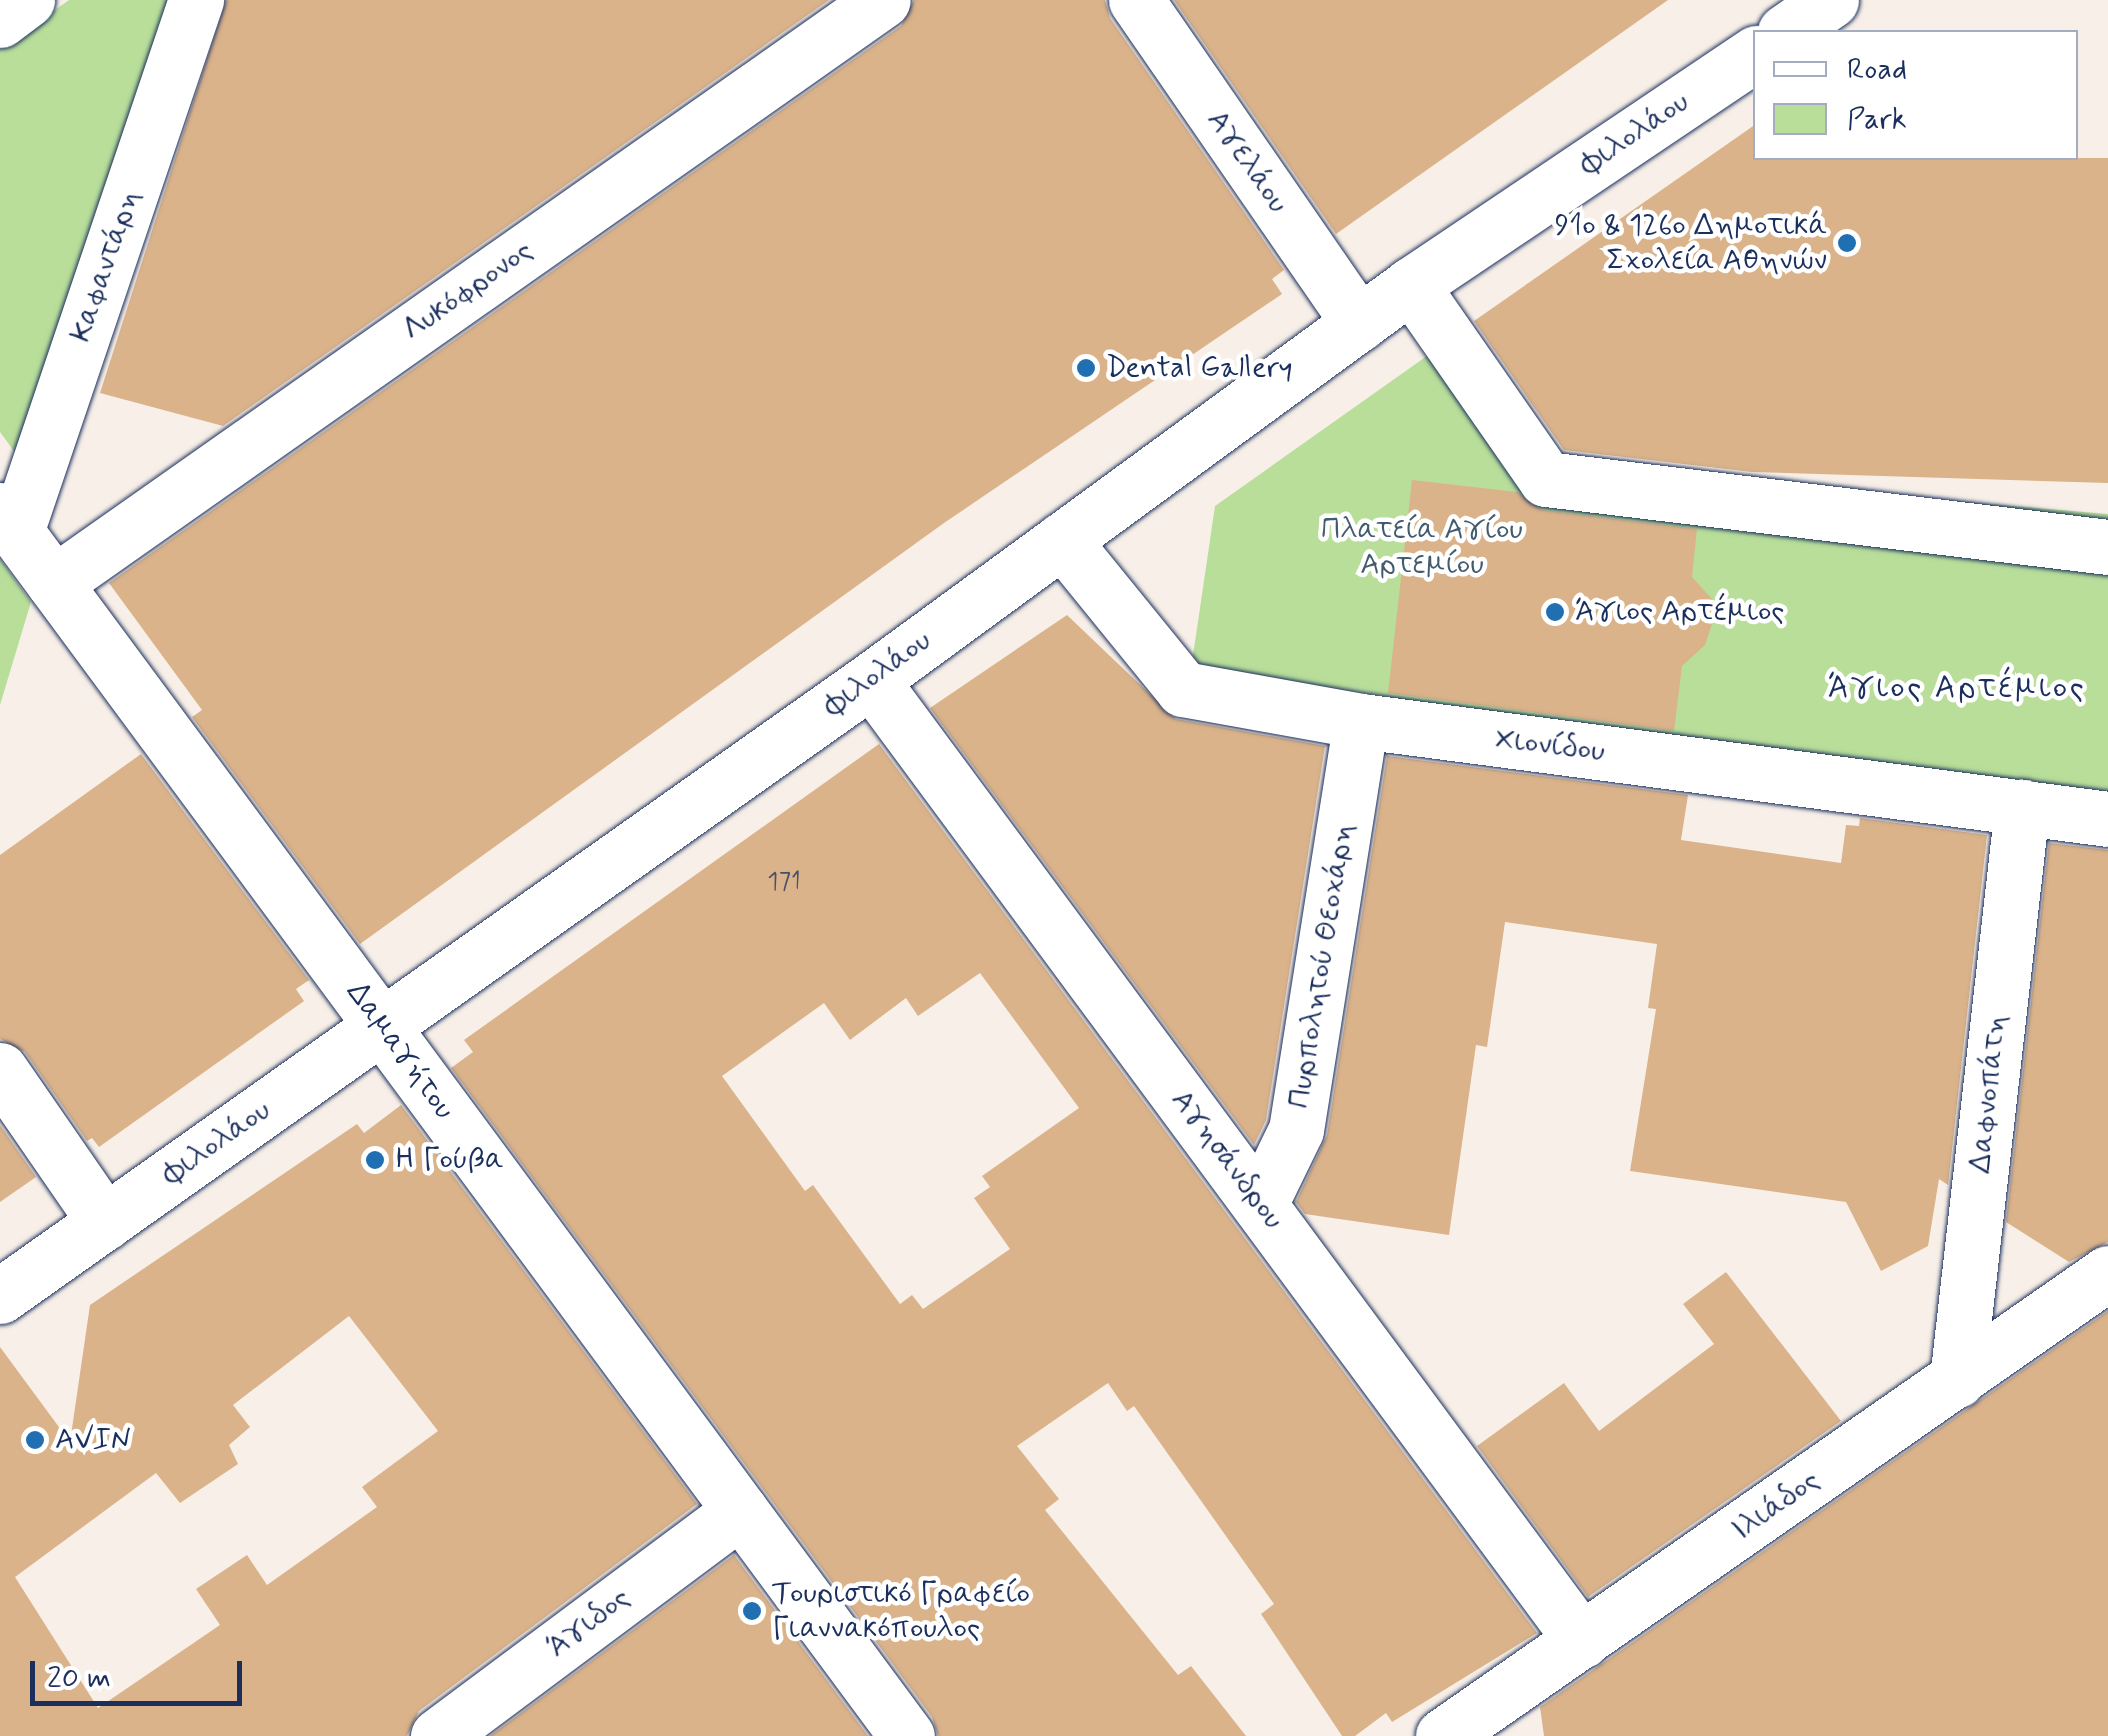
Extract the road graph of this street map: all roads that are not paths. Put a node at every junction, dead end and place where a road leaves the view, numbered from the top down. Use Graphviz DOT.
graph roads {
  1 [pos="27,0"];
  2 [pos="196,0"];
  3 [pos="883,0"];
  4 [pos="1136,0"];
  5 [pos="1831,0"];
  6 [pos="0,20"];
  7 [pos="1788,30"];
  8 [pos="1753,55"];
  9 [pos="1411,285"];
  10 [pos="1359,323"];
  11 [pos="8,521"];
  12 [pos="1062,540"];
  13 [pos="2108,547"];
  14 [pos="54,583"];
  15 [pos="871,680"];
  16 [pos="1361,721"];
  17 [pos="2022,807"];
  18 [pos="2108,818"];
  19 [pos="383,1028"];
  20 [pos="0,1070"];
  21 [pos="1260,1204"];
  22 [pos="105,1222"];
  23 [pos="2108,1272"];
  24 [pos="0,1296"];
  25 [pos="1957,1380"];
  26 [pos="740,1511"];
  27 [pos="1582,1641"];
  28 [pos="438,1736"];
  29 [pos="906,1736"];
  30 [pos="1443,1736"];
  1 -- 6 [label="street"];
  2 -- 11 [label="street, Καφαντάρη"];
  3 -- 14 [label="street, Λυκόφρονος"];
  4 -- 10 [label="street, Αγελάου"];
  5 -- 7 [label="street"];
  8 -- 9 [label="street, Φιλολάου"];
  9 -- 10 [label="street, Φιλολάου"];
  9 -- 13 [label="street"];
  10 -- 12 [label="street, Φιλολάου"];
  11 -- 14 [label="street, Δαμαγήτου"];
  12 -- 15 [label="street, Φιλολάου"];
  12 -- 16 [label="street, Χιονίδου"];
  14 -- 19 [label="street, Δαμαγήτου"];
  15 -- 19 [label="street, Φιλολάου"];
  15 -- 21 [label="street, Αγησάνδρου"];
  16 -- 17 [label="street, Χιονίδου"];
  16 -- 21 [label="street, Πυρπολητού Θεοχάρη"];
  17 -- 18 [label="street, Χιονίδου"];
  17 -- 25 [label="street, Δαφνοπάτη"];
  19 -- 22 [label="street, Φιλολάου"];
  19 -- 26 [label="street, Δαμαγήτου"];
  20 -- 22 [label="street"];
  21 -- 27 [label="street, Αγησάνδρου"];
  22 -- 24 [label="street, Φιλολάου"];
  23 -- 25 [label="street, Ιλιάδος"];
  25 -- 27 [label="street, Ιλιάδος"];
  26 -- 28 [label="street, Άγιδος"];
  26 -- 29 [label="street, Δαμαγήτου"];
  27 -- 30 [label="street, Ιλιάδος"];
}
